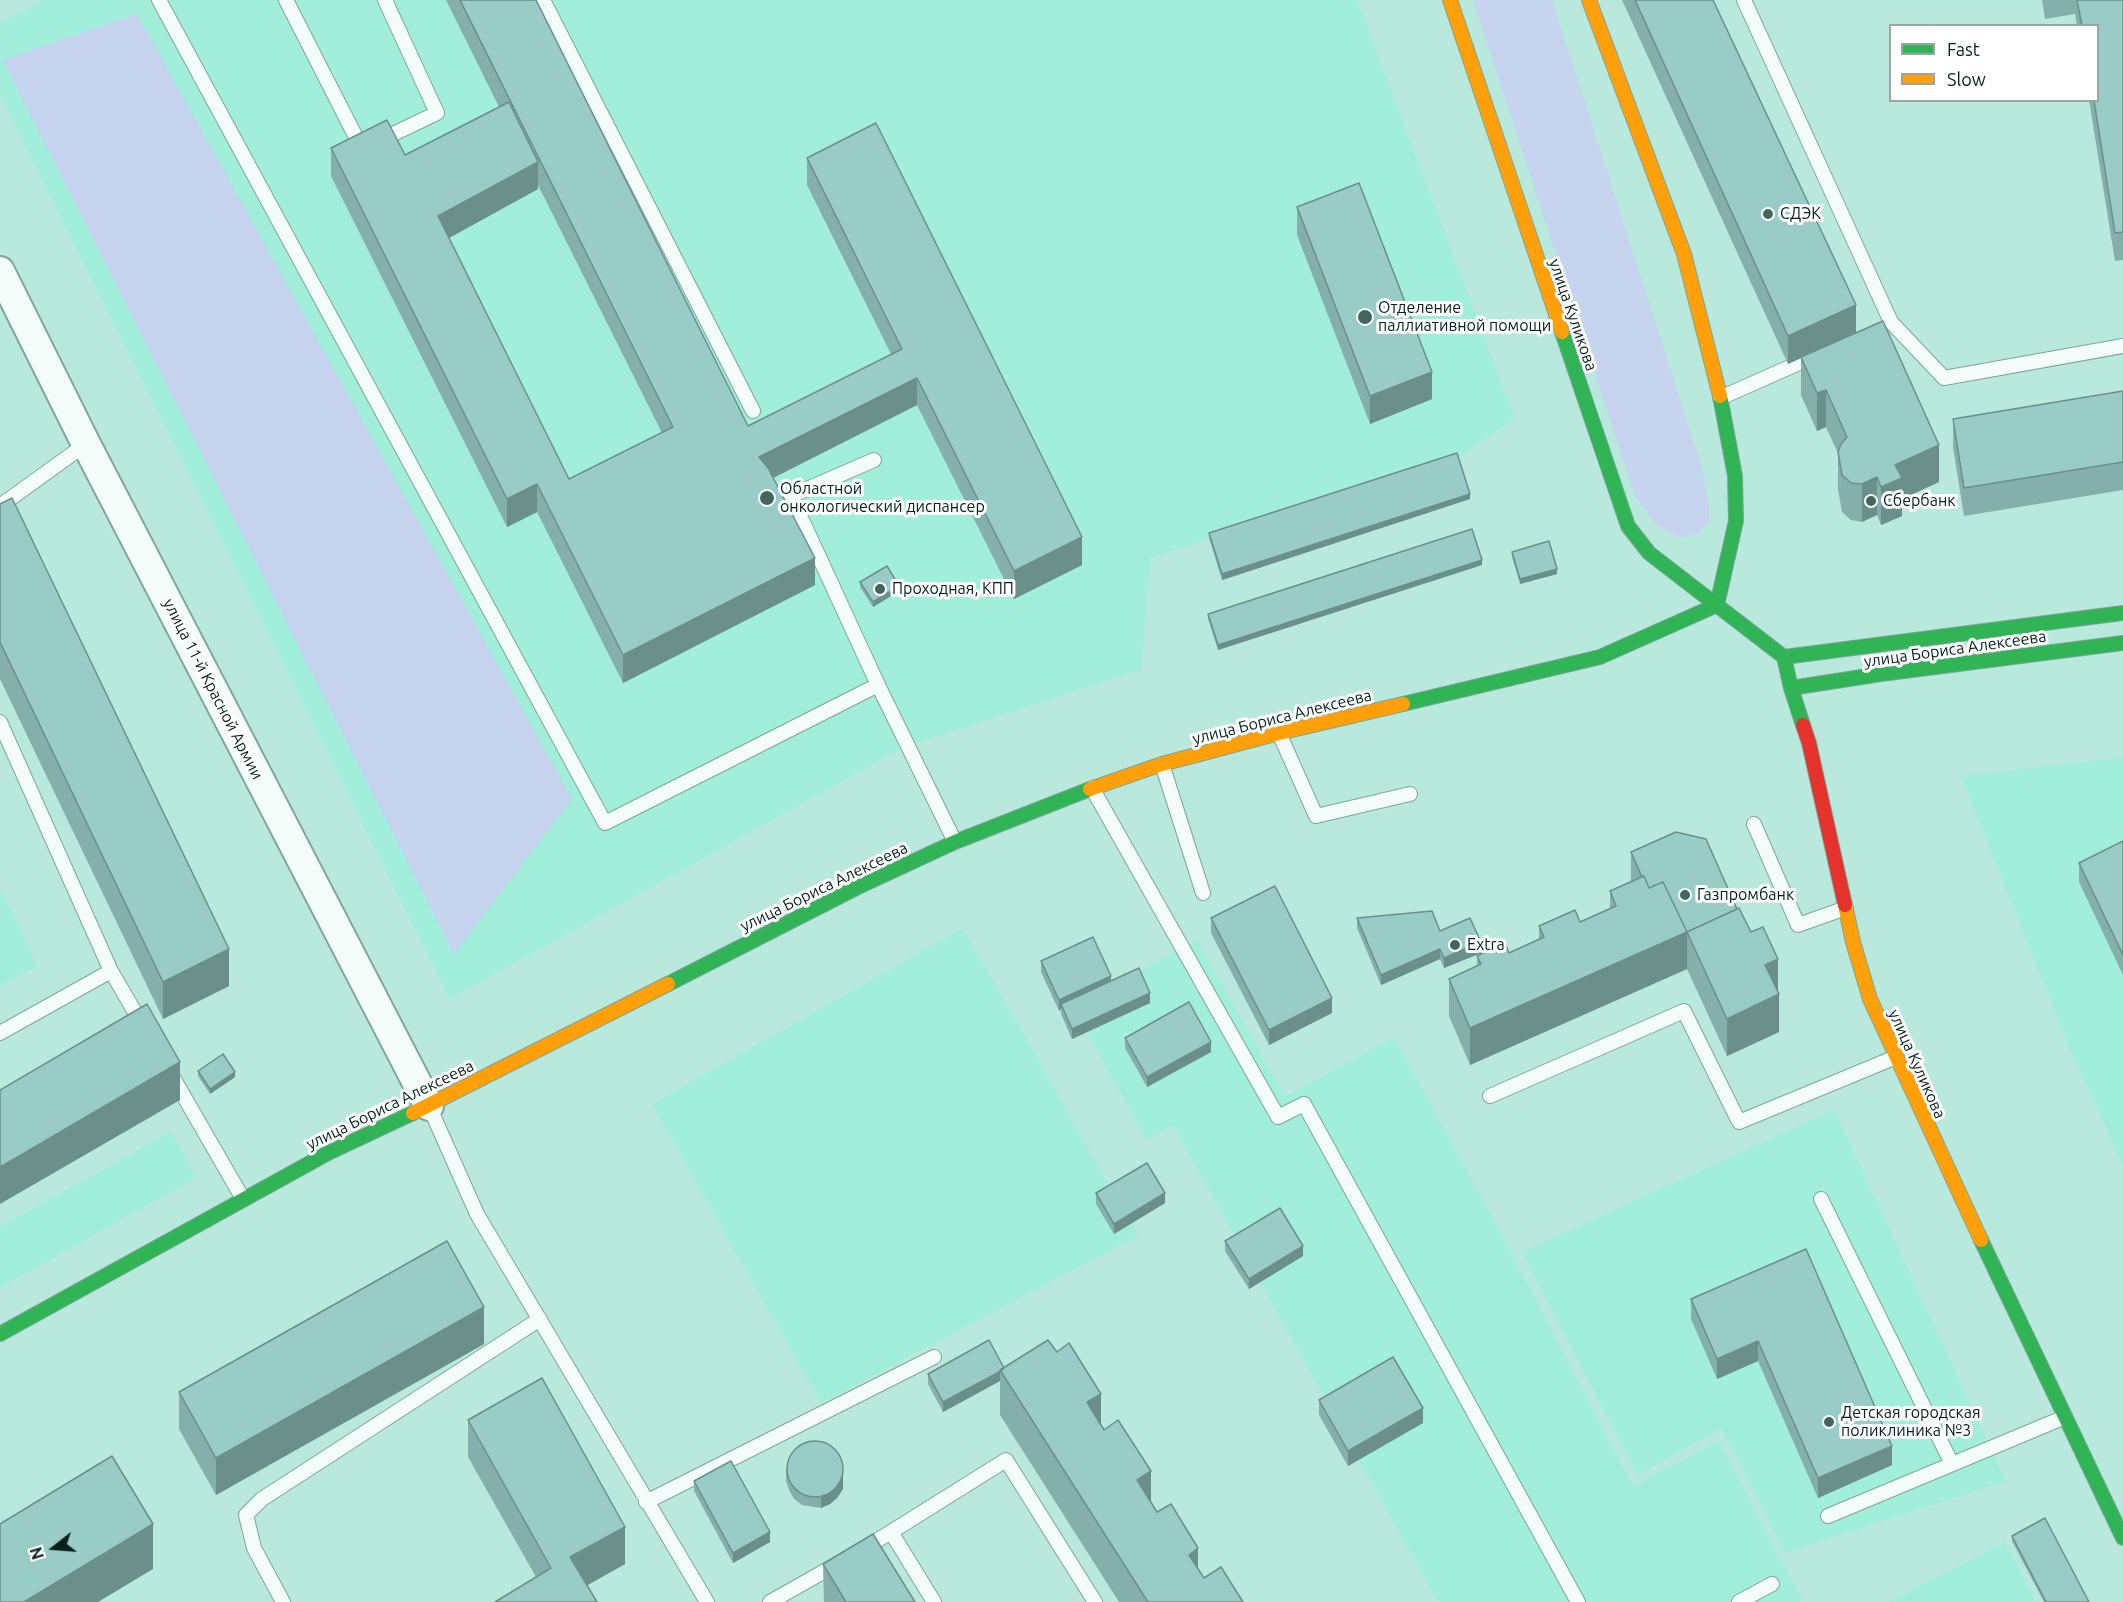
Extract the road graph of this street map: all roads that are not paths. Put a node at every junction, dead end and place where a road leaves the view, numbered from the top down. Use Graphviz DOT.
graph roads {
  1 [pos="159,0"];
  2 [pos="286,0"];
  3 [pos="385,0"];
  4 [pos="543,0"];
  5 [pos="1450,0"];
  6 [pos="1589,0"];
  7 [pos="1744,0"];
  8 [pos="0,271"];
  9 [pos="2123,346"];
  10 [pos="1826,351"];
  11 [pos="1720,398"];
  12 [pos="753,411"];
  13 [pos="86,444"];
  14 [pos="874,460"];
  15 [pos="0,506"];
  16 [pos="1717,605"];
  17 [pos="2119,629"];
  18 [pos="1784,657"];
  19 [pos="878,685"];
  20 [pos="1791,688"];
  21 [pos="0,722"];
  22 [pos="1279,733"];
  23 [pos="1162,764"];
  24 [pos="1092,788"];
  25 [pos="1410,794"];
  26 [pos="1754,824"];
  27 [pos="955,842"];
  28 [pos="1203,893"];
  29 [pos="1846,908"];
  30 [pos="111,971"];
  31 [pos="0,1033"];
  32 [pos="147,1033"];
  33 [pos="1896,1057"];
  34 [pos="165,1064"];
  35 [pos="1490,1096"];
  36 [pos="429,1106"];
  37 [pos="1821,1198"];
  38 [pos="243,1199"];
  39 [pos="540,1319"];
  40 [pos="0,1334"];
  41 [pos="934,1358"];
  42 [pos="2065,1417"];
  43 [pos="1952,1464"];
  44 [pos="646,1502"];
  45 [pos="1828,1516"];
  46 [pos="891,1532"];
  47 [pos="2123,1538"];
  48 [pos="1772,1584"];
  49 [pos="283,1602"];
  50 [pos="707,1602"];
  51 [pos="770,1602"];
  52 [pos="934,1602"];
  53 [pos="1095,1602"];
  54 [pos="1578,1602"];
  55 [pos="1739,1602"];
  1 -- 19 [label="lane"];
  2 -- 3 [label="lane"];
  4 -- 12 [label="lane"];
  5 -- 16 [label="main road, улица Куликова"];
  6 -- 11 [label="main road"];
  7 -- 9 [label="lane"];
  8 -- 13 [label="street, улица 11-й Красной Армии"];
  10 -- 11 [label="lane"];
  11 -- 16 [label="main road"];
  13 -- 15 [label="lane"];
  13 -- 36 [label="street, улица 11-й Красной Армии"];
  14 -- 19 [label="lane"];
  16 -- 18 [label="main road, улица Куликова"];
  16 -- 22 [label="main road, улица Бориса Алексеева"];
  17 -- 18 [label="main road"];
  17 -- 20 [label="main road, улица Бориса Алексеева"];
  18 -- 20 [label="main road, улица Куликова"];
  19 -- 27 [label="lane"];
  20 -- 29 [label="main road, улица Куликова"];
  21 -- 30 [label="lane"];
  22 -- 23 [label="main road, улица Бориса Алексеева"];
  22 -- 25 [label="lane"];
  23 -- 24 [label="main road, улица Бориса Алексеева"];
  23 -- 28 [label="lane"];
  24 -- 27 [label="main road, улица Бориса Алексеева"];
  24 -- 54 [label="lane"];
  26 -- 29 [label="lane"];
  27 -- 36 [label="main road, улица Бориса Алексеева"];
  29 -- 33 [label="main road, улица Куликова"];
  30 -- 31 [label="lane"];
  30 -- 32 [label="lane"];
  33 -- 35 [label="lane"];
  33 -- 42 [label="main road, улица Куликова"];
  34 -- 38 [label="lane"];
  36 -- 38 [label="main road, улица Бориса Алексеева"];
  36 -- 39 [label="lane"];
  37 -- 43 [label="lane"];
  38 -- 40 [label="main road, улица Бориса Алексеева"];
  39 -- 44 [label="lane"];
  39 -- 49 [label="lane"];
  41 -- 44 [label="lane"];
  42 -- 43 [label="lane"];
  42 -- 47 [label="main road, улица Куликова"];
  43 -- 45 [label="lane"];
  44 -- 50 [label="lane"];
  46 -- 51 [label="lane"];
  46 -- 52 [label="lane"];
  46 -- 53 [label="lane"];
  48 -- 55 [label="lane"];
}
